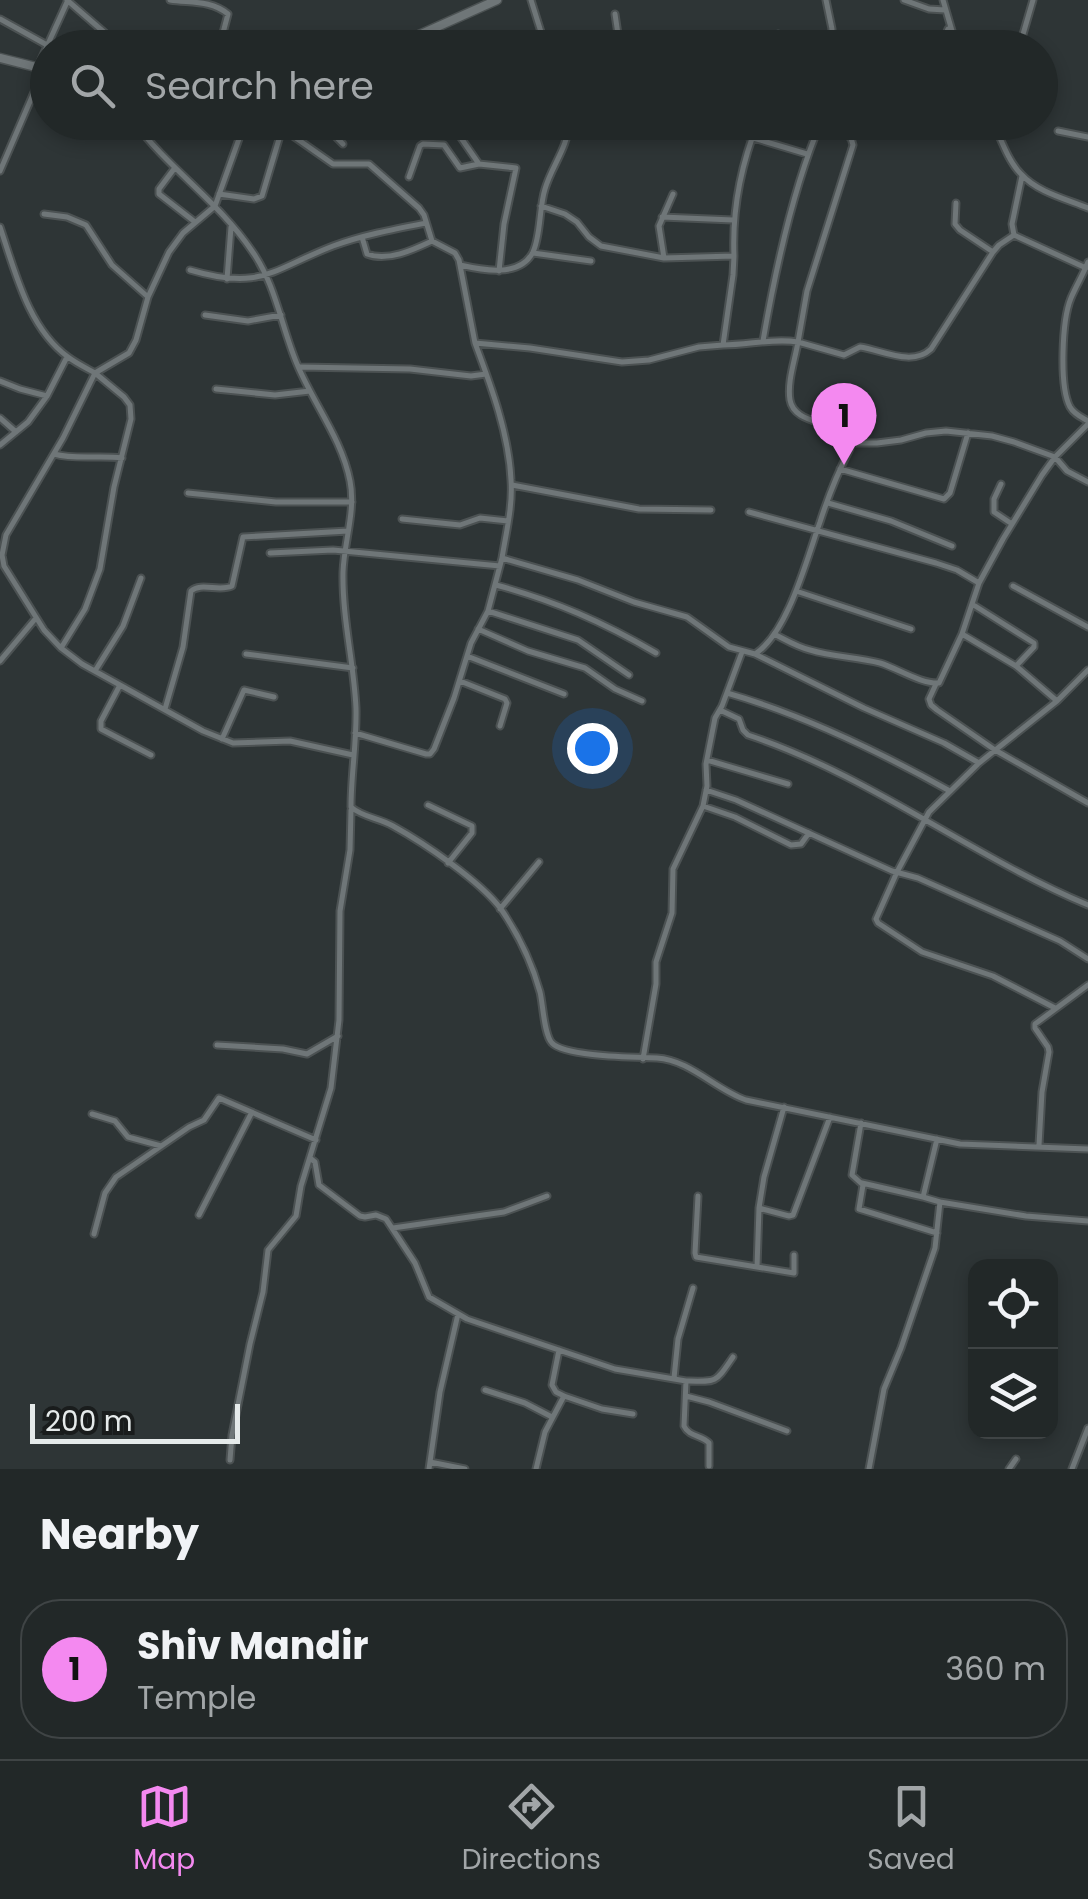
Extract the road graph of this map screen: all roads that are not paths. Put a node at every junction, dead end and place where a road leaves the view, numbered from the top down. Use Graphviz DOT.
graph roads {
  1 [pos="68,0"];
  2 [pos="170,0"];
  3 [pos="496,0"];
  4 [pos="532,0"];
  5 [pos="826,0"];
  6 [pos="904,0"];
  7 [pos="944,0"];
  8 [pos="1033,0"];
  9 [pos="946,10"];
  10 [pos="616,14"];
  11 [pos="0,19"];
  12 [pos="950,26"];
  13 [pos="54,30"];
  14 [pos="101,30"];
  15 [pos="225,30"];
  16 [pos="430,30"];
  17 [pos="541,30"];
  18 [pos="618,30"];
  19 [pos="832,30"];
  20 [pos="948,30"];
  21 [pos="951,30"];
  22 [pos="1024,30"];
  23 [pos="30,36"];
  24 [pos="0,58"];
  25 [pos="30,65"];
  26 [pos="30,99"];
  27 [pos="1058,131"];
  28 [pos="1088,137"];
  29 [pos="149,140"];
  30 [pos="238,140"];
  31 [pos="279,140"];
  32 [pos="297,140"];
  33 [pos="339,140"];
  34 [pos="462,140"];
  35 [pos="566,140"];
  36 [pos="751,140"];
  37 [pos="762,140"];
  38 [pos="815,140"];
  39 [pos="852,140"];
  40 [pos="1002,140"];
  41 [pos="343,144"];
  42 [pos="808,154"];
  43 [pos="479,164"];
  44 [pos="174,169"];
  45 [pos="0,171"];
  46 [pos="1022,176"];
  47 [pos="409,177"];
  48 [pos="219,194"];
  49 [pos="672,194"];
  50 [pos="956,203"];
  51 [pos="215,206"];
  52 [pos="541,206"];
  53 [pos="1088,208"];
  54 [pos="44,214"];
  55 [pos="662,217"];
  56 [pos="734,220"];
  57 [pos="194,222"];
  58 [pos="426,223"];
  59 [pos="231,224"];
  60 [pos="0,227"];
  61 [pos="1014,235"];
  62 [pos="362,237"];
  63 [pos="432,242"];
  64 [pos="4,249"];
  65 [pos="533,252"];
  66 [pos="993,252"];
  67 [pos="734,256"];
  68 [pos="664,258"];
  69 [pos="591,261"];
  70 [pos="460,265"];
  71 [pos="1087,265"];
  72 [pos="190,270"];
  73 [pos="498,270"];
  74 [pos="266,276"];
  75 [pos="226,279"];
  76 [pos="148,298"];
  77 [pos="205,315"];
  78 [pos="281,315"];
  79 [pos="764,341"];
  80 [pos="798,342"];
  81 [pos="475,343"];
  82 [pos="723,345"];
  83 [pos="67,356"];
  84 [pos="298,368"];
  85 [pos="95,373"];
  86 [pos="486,374"];
  87 [pos="0,381"];
  88 [pos="216,390"];
  89 [pos="310,391"];
  90 [pos="47,396"];
  91 [pos="0,418"];
  92 [pos="1088,423"];
  93 [pos="16,432"];
  94 [pos="968,432"];
  95 [pos="850,442"];
  96 [pos="0,444"];
  97 [pos="54,454"];
  98 [pos="1055,457"];
  99 [pos="122,458"];
  100 [pos="840,469"];
  101 [pos="1088,482"];
  102 [pos="1001,484"];
  103 [pos="512,485"];
  104 [pos="188,492"];
  105 [pos="352,502"];
  106 [pos="827,503"];
  107 [pos="711,510"];
  108 [pos="749,512"];
  109 [pos="402,519"];
  110 [pos="508,521"];
  111 [pos="1012,524"];
  112 [pos="348,531"];
  113 [pos="817,531"];
  114 [pos="952,546"];
  115 [pos="345,550"];
  116 [pos="270,553"];
  117 [pos="1,556"];
  118 [pos="501,562"];
  119 [pos="142,578"];
  120 [pos="979,583"];
  121 [pos="496,585"];
  122 [pos="1013,586"];
  123 [pos="796,591"];
  124 [pos="972,604"];
  125 [pos="488,611"];
  126 [pos="36,618"];
  127 [pos="1088,627"];
  128 [pos="478,629"];
  129 [pos="911,629"];
  130 [pos="774,634"];
  131 [pos="962,634"];
  132 [pos="61,648"];
  133 [pos="742,652"];
  134 [pos="656,653"];
  135 [pos="246,654"];
  136 [pos="755,654"];
  137 [pos="467,656"];
  138 [pos="0,661"];
  139 [pos="1016,666"];
  140 [pos="353,668"];
  141 [pos="1088,670"];
  142 [pos="95,671"];
  143 [pos="629,675"];
  144 [pos="460,681"];
  145 [pos="936,684"];
  146 [pos="120,685"];
  147 [pos="727,693"];
  148 [pos="564,694"];
  149 [pos="274,698"];
  150 [pos="1057,701"];
  151 [pos="642,702"];
  152 [pos="165,710"];
  153 [pos="720,710"];
  154 [pos="500,726"];
  155 [pos="355,733"];
  156 [pos="222,739"];
  157 [pos="995,750"];
  158 [pos="150,755"];
  159 [pos="353,755"];
  160 [pos="707,760"];
  161 [pos="978,763"];
  162 [pos="788,784"];
  163 [pos="706,790"];
  164 [pos="949,790"];
  165 [pos="1088,803"];
  166 [pos="428,806"];
  167 [pos="704,806"];
  168 [pos="351,807"];
  169 [pos="925,819"];
  170 [pos="809,833"];
  171 [pos="448,862"];
  172 [pos="539,862"];
  173 [pos="897,872"];
  174 [pos="1088,905"];
  175 [pos="500,909"];
  176 [pos="1088,959"];
  177 [pos="1088,984"];
  178 [pos="1055,1008"];
  179 [pos="338,1036"];
  180 [pos="218,1045"];
  181 [pos="643,1059"];
  182 [pos="784,1108"];
  183 [pos="252,1112"];
  184 [pos="92,1114"];
  185 [pos="830,1117"];
  186 [pos="861,1123"];
  187 [pos="937,1139"];
  188 [pos="316,1140"];
  189 [pos="1039,1145"];
  190 [pos="161,1146"];
  191 [pos="1088,1148"];
  192 [pos="310,1158"];
  193 [pos="862,1183"];
  194 [pos="547,1196"];
  195 [pos="698,1196"];
  196 [pos="922,1198"];
  197 [pos="940,1202"];
  198 [pos="759,1208"];
  199 [pos="198,1215"];
  200 [pos="1088,1221"];
  201 [pos="393,1228"];
  202 [pos="937,1233"];
  203 [pos="94,1234"];
  204 [pos="794,1255"];
  205 [pos="756,1267"];
  206 [pos="693,1288"];
  207 [pos="458,1314"];
  208 [pos="558,1350"];
  209 [pos="733,1357"];
  210 [pos="674,1378"];
  211 [pos="686,1380"];
  212 [pos="485,1390"];
  213 [pos="564,1396"];
  214 [pos="686,1396"];
  215 [pos="633,1414"];
  216 [pos="552,1417"];
  217 [pos="1088,1428"];
  218 [pos="787,1431"];
  219 [pos="1016,1459"];
  220 [pos="230,1460"];
  221 [pos="430,1466"];
  222 [pos="709,1466"];
  223 [pos="872,1468"];
  224 [pos="465,1469"];
  225 [pos="536,1469"];
  226 [pos="1009,1469"];
  227 [pos="1072,1469"];
  1 -- 13 [label="street"];
  1 -- 14 [label="street"];
  2 -- 15 [label="street"];
  3 -- 16 [label="main road"];
  4 -- 17 [label="street"];
  5 -- 19 [label="street"];
  6 -- 9 [label="street"];
  7 -- 9 [label="street"];
  8 -- 22 [label="street"];
  9 -- 12 [label="street"];
  10 -- 18 [label="street"];
  11 -- 23 [label="street"];
  12 -- 20 [label="street"];
  12 -- 21 [label="street"];
  24 -- 25 [label="main road"];
  26 -- 45 [label="street"];
  27 -- 28 [label="street"];
  29 -- 44 [label="street"];
  30 -- 48 [label="street"];
  31 -- 48 [label="street"];
  32 -- 58 [label="street"];
  33 -- 41 [label="street"];
  34 -- 43 [label="street"];
  35 -- 52 [label="street"];
  36 -- 56 [label="street"];
  37 -- 42 [label="street"];
  38 -- 42 [label="street"];
  39 -- 80 [label="street"];
  40 -- 46 [label="street"];
  42 -- 79 [label="street"];
  43 -- 47 [label="street"];
  43 -- 73 [label="street"];
  44 -- 51 [label="street"];
  44 -- 57 [label="street"];
  46 -- 53 [label="street"];
  46 -- 61 [label="street"];
  48 -- 51 [label="street"];
  49 -- 55 [label="street"];
  50 -- 66 [label="street"];
  51 -- 57 [label="street"];
  51 -- 59 [label="street"];
  52 -- 65 [label="street"];
  52 -- 68 [label="street"];
  54 -- 76 [label="street"];
  55 -- 56 [label="street"];
  55 -- 68 [label="street"];
  56 -- 67 [label="street"];
  57 -- 76 [label="street"];
  58 -- 62 [label="street"];
  58 -- 63 [label="street"];
  59 -- 74 [label="street"];
  59 -- 75 [label="street"];
  60 -- 64 [label="street"];
  61 -- 66 [label="street"];
  61 -- 71 [label="street"];
  62 -- 63 [label="street"];
  62 -- 74 [label="street"];
  63 -- 70 [label="street"];
  64 -- 83 [label="street"];
  65 -- 69 [label="street"];
  65 -- 73 [label="street"];
  66 -- 80 [label="street"];
  67 -- 68 [label="street"];
  67 -- 82 [label="street"];
  70 -- 73 [label="street"];
  70 -- 81 [label="street"];
  71 -- 92 [label="street"];
  72 -- 75 [label="street"];
  74 -- 75 [label="street"];
  74 -- 78 [label="street"];
  76 -- 85 [label="street"];
  77 -- 78 [label="street"];
  78 -- 84 [label="street"];
  79 -- 80 [label="street"];
  79 -- 82 [label="street"];
  80 -- 95 [label="street"];
  81 -- 82 [label="street"];
  81 -- 86 [label="street"];
  83 -- 85 [label="street"];
  83 -- 90 [label="street"];
  84 -- 86 [label="street"];
  84 -- 89 [label="street"];
  85 -- 97 [label="street"];
  85 -- 99 [label="street"];
  86 -- 103 [label="street"];
  87 -- 90 [label="street"];
  88 -- 89 [label="street"];
  89 -- 105 [label="street"];
  90 -- 93 [label="street"];
  91 -- 93 [label="street"];
  92 -- 98 [label="street"];
  93 -- 96 [label="street"];
  94 -- 95 [label="street"];
  94 -- 98 [label="street"];
  94 -- 100 [label="street"];
  95 -- 100 [label="street"];
  97 -- 99 [label="street"];
  97 -- 117 [label="street"];
  98 -- 101 [label="street"];
  98 -- 111 [label="street"];
  99 -- 132 [label="street"];
  100 -- 106 [label="street"];
  102 -- 111 [label="street"];
  103 -- 107 [label="street"];
  103 -- 110 [label="street"];
  104 -- 105 [label="street"];
  105 -- 112 [label="street"];
  106 -- 113 [label="street"];
  106 -- 114 [label="street"];
  108 -- 113 [label="street"];
  109 -- 110 [label="street"];
  110 -- 118 [label="street"];
  111 -- 120 [label="street"];
  112 -- 115 [label="street"];
  112 -- 152 [label="street"];
  113 -- 120 [label="street"];
  113 -- 123 [label="street"];
  115 -- 116 [label="street"];
  115 -- 118 [label="street"];
  115 -- 140 [label="street"];
  117 -- 126 [label="street"];
  118 -- 121 [label="street"];
  118 -- 133 [label="street"];
  119 -- 142 [label="street"];
  120 -- 124 [label="street"];
  121 -- 125 [label="street"];
  121 -- 134 [label="street"];
  122 -- 127 [label="street"];
  123 -- 129 [label="street"];
  123 -- 130 [label="street"];
  124 -- 131 [label="street"];
  124 -- 139 [label="street"];
  125 -- 128 [label="street"];
  125 -- 143 [label="street"];
  126 -- 132 [label="street"];
  126 -- 138 [label="street"];
  128 -- 137 [label="street"];
  128 -- 151 [label="street"];
  130 -- 136 [label="street"];
  130 -- 145 [label="street"];
  131 -- 139 [label="street"];
  131 -- 145 [label="street"];
  132 -- 142 [label="street"];
  133 -- 136 [label="street"];
  133 -- 147 [label="street"];
  135 -- 140 [label="street"];
  136 -- 161 [label="street"];
  137 -- 144 [label="street"];
  137 -- 148 [label="street"];
  139 -- 150 [label="street"];
  140 -- 155 [label="street"];
  141 -- 150 [label="street"];
  142 -- 146 [label="street"];
  144 -- 154 [label="street"];
  144 -- 155 [label="street"];
  145 -- 157 [label="street"];
  146 -- 152 [label="street"];
  146 -- 158 [label="street"];
  147 -- 153 [label="street"];
  147 -- 164 [label="street"];
  149 -- 156 [label="street"];
  150 -- 157 [label="street"];
  152 -- 156 [label="street"];
  153 -- 160 [label="street"];
  153 -- 169 [label="street"];
  155 -- 159 [label="street"];
  156 -- 159 [label="street"];
  157 -- 161 [label="street"];
  157 -- 165 [label="street"];
  159 -- 168 [label="street"];
  160 -- 162 [label="street"];
  160 -- 163 [label="street"];
  161 -- 164 [label="street"];
  163 -- 167 [label="street"];
  163 -- 170 [label="street"];
  164 -- 169 [label="street"];
  166 -- 171 [label="street"];
  167 -- 170 [label="street"];
  167 -- 181 [label="street"];
  168 -- 171 [label="street"];
  168 -- 179 [label="street"];
  169 -- 173 [label="street"];
  169 -- 174 [label="street"];
  170 -- 173 [label="street"];
  171 -- 175 [label="street"];
  172 -- 175 [label="street"];
  173 -- 176 [label="street"];
  173 -- 178 [label="street"];
  175 -- 181 [label="street"];
  177 -- 178 [label="street"];
  178 -- 189 [label="street"];
  179 -- 180 [label="street"];
  179 -- 188 [label="street"];
  181 -- 182 [label="street"];
  182 -- 185 [label="street"];
  182 -- 198 [label="street"];
  183 -- 188 [label="street"];
  183 -- 190 [label="street"];
  183 -- 199 [label="street"];
  184 -- 190 [label="street"];
  185 -- 186 [label="street"];
  185 -- 198 [label="street"];
  186 -- 187 [label="street"];
  186 -- 193 [label="street"];
  187 -- 189 [label="street"];
  187 -- 196 [label="street"];
  188 -- 192 [label="street"];
  189 -- 191 [label="street"];
  190 -- 203 [label="street"];
  192 -- 201 [label="street"];
  192 -- 220 [label="street"];
  193 -- 196 [label="street"];
  193 -- 202 [label="street"];
  194 -- 201 [label="street"];
  195 -- 205 [label="street"];
  196 -- 197 [label="street"];
  197 -- 200 [label="street"];
  197 -- 202 [label="street"];
  198 -- 205 [label="street"];
  201 -- 207 [label="street"];
  202 -- 223 [label="street"];
  204 -- 205 [label="street"];
  206 -- 210 [label="street"];
  207 -- 208 [label="street"];
  207 -- 221 [label="street"];
  208 -- 210 [label="street"];
  208 -- 213 [label="street"];
  209 -- 211 [label="street"];
  210 -- 211 [label="street"];
  211 -- 214 [label="street"];
  212 -- 216 [label="street"];
  213 -- 215 [label="street"];
  213 -- 216 [label="street"];
  214 -- 218 [label="street"];
  214 -- 222 [label="street"];
  216 -- 225 [label="street"];
  217 -- 227 [label="street"];
  219 -- 226 [label="street"];
  221 -- 224 [label="street"];
}
